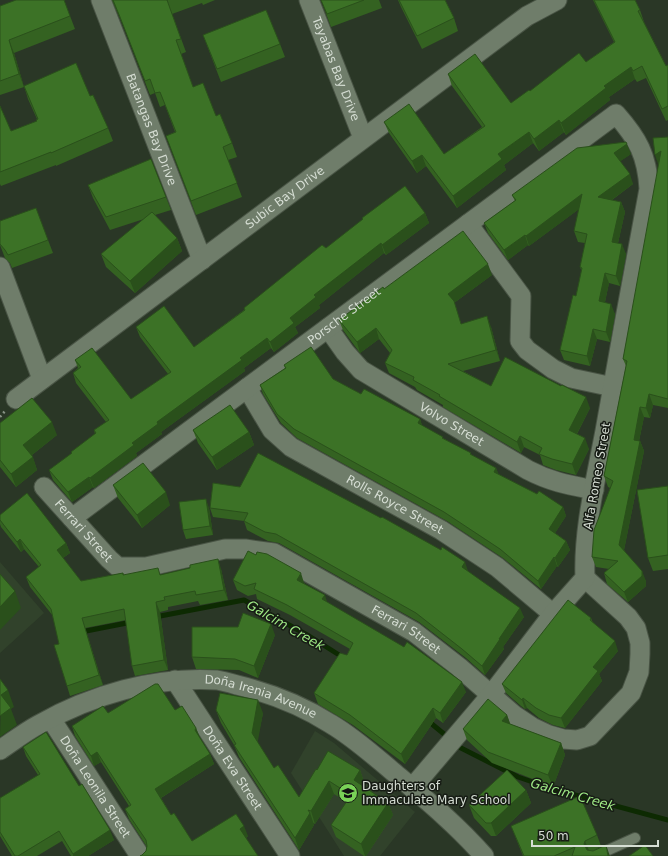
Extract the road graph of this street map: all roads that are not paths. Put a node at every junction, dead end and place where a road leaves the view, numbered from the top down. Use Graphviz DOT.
graph roads {
  1 [pos="101,0"];
  2 [pos="308,0"];
  3 [pos="557,0"];
  4 [pos="524,8"];
  5 [pos="616,114"];
  6 [pos="364,138"];
  7 [pos="468,224"];
  8 [pos="202,260"];
  9 [pos="0,267"];
  10 [pos="328,328"];
  11 [pos="42,379"];
  12 [pos="613,387"];
  13 [pos="247,388"];
  14 [pos="16,399"];
  15 [pos="44,487"];
  16 [pos="594,490"];
  17 [pos="72,518"];
  18 [pos="585,578"];
  19 [pos="553,614"];
  20 [pos="175,680"];
  21 [pos="491,695"];
  22 [pos="51,719"];
  23 [pos="0,750"];
  24 [pos="412,788"];
  25 [pos="635,838"];
  26 [pos="140,856"];
  27 [pos="290,856"];
  28 [pos="484,856"];
  29 [pos="595,856"];
  1 -- 8 [label="street, Batangas Bay Drive"];
  2 -- 6 [label="street, Tayabas Bay Drive"];
  3 -- 4 [label="street, Subic Bay Drive"];
  4 -- 6 [label="street, Subic Bay Drive"];
  5 -- 7 [label="street, Porsche Street"];
  5 -- 12 [label="street, Alfa Romeo Street"];
  6 -- 8 [label="street, Subic Bay Drive"];
  7 -- 10 [label="street, Porsche Street"];
  7 -- 12 [label="street"];
  8 -- 11 [label="street, Subic Bay Drive"];
  9 -- 11 [label="street"];
  10 -- 13 [label="street, Porsche Street"];
  10 -- 16 [label="street, Volvo Street"];
  11 -- 14 [label="street, Subic Bay Drive"];
  12 -- 16 [label="street, Alfa Romeo Street"];
  13 -- 17 [label="street, Porsche Street"];
  13 -- 19 [label="street, Rolls Royce Street"];
  15 -- 17 [label="street, Ferrari Street"];
  16 -- 18 [label="street, Alfa Romeo Street"];
  17 -- 21 [label="street, Ferrari Street"];
  18 -- 19 [label="street"];
  18 -- 21 [label="street, Ferrari Street"];
  19 -- 21 [label="street"];
  20 -- 22 [label="street, Doña Irenia Avenue"];
  20 -- 24 [label="street, Doña Irenia Avenue"];
  20 -- 27 [label="street, Doña Eva Street"];
  21 -- 24 [label="street"];
  22 -- 23 [label="street, Doña Irenia Avenue"];
  22 -- 26 [label="street, Doña Leonila Street"];
  24 -- 28 [label="street, Doña Irenia Avenue"];
  25 -- 29 [label="lane"];
}
